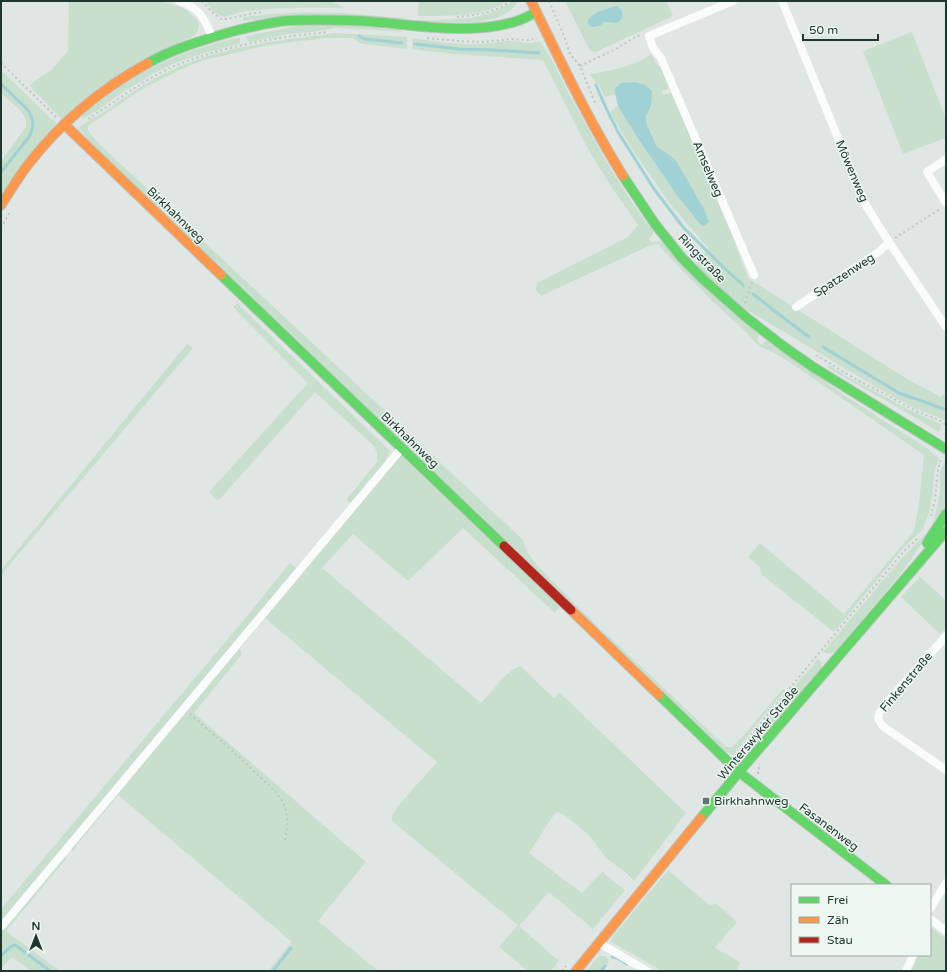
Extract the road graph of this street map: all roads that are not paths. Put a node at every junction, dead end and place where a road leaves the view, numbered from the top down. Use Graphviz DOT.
graph roads {
  1 [pos="179,1"];
  2 [pos="531,1"];
  3 [pos="733,1"];
  4 [pos="782,1"];
  5 [pos="536,12"];
  6 [pos="212,37"];
  7 [pos="64,124"];
  8 [pos="946,159"];
  9 [pos="1,205"];
  10 [pos="943,206"];
  11 [pos="889,242"];
  12 [pos="754,275"];
  13 [pos="796,306"];
  14 [pos="946,327"];
  15 [pos="401,449"];
  16 [pos="946,449"];
  17 [pos="946,514"];
  18 [pos="946,531"];
  19 [pos="896,589"];
  20 [pos="946,636"];
  21 [pos="946,770"];
  22 [pos="739,772"];
  23 [pos="946,883"];
  24 [pos="885,884"];
  25 [pos="931,907"];
  26 [pos="931,920"];
  27 [pos="2,926"];
  28 [pos="946,931"];
  29 [pos="599,943"];
  30 [pos="913,956"];
  31 [pos="576,971"];
  32 [pos="647,971"];
  33 [pos="906,971"];
  1 -- 6 [label="street"];
  2 -- 5 [label="street, Ringstraße"];
  3 -- 12 [label="street, Amselweg"];
  4 -- 11 [label="street, Möwenweg"];
  5 -- 6 [label="street"];
  5 -- 16 [label="street, Ringstraße"];
  6 -- 7 [label="street"];
  7 -- 9 [label="street"];
  7 -- 15 [label="street, Birkhahnweg"];
  8 -- 10 [label="street"];
  11 -- 13 [label="street, Spatzenweg"];
  11 -- 14 [label="street, Möwenweg"];
  15 -- 22 [label="street, Birkhahnweg"];
  15 -- 27 [label="street"];
  17 -- 19 [label="street"];
  18 -- 19 [label="street, Winterswyker Straße"];
  19 -- 22 [label="street, Winterswyker Straße"];
  20 -- 21 [label="street, Finkenstraße"];
  22 -- 24 [label="street, Fasanenweg"];
  22 -- 29 [label="street, Winterswyker Straße"];
  23 -- 25 [label="street"];
  26 -- 28 [label="street"];
  29 -- 31 [label="street, Winterswyker Straße"];
  29 -- 32 [label="street"];
  30 -- 33 [label="street"];
}
